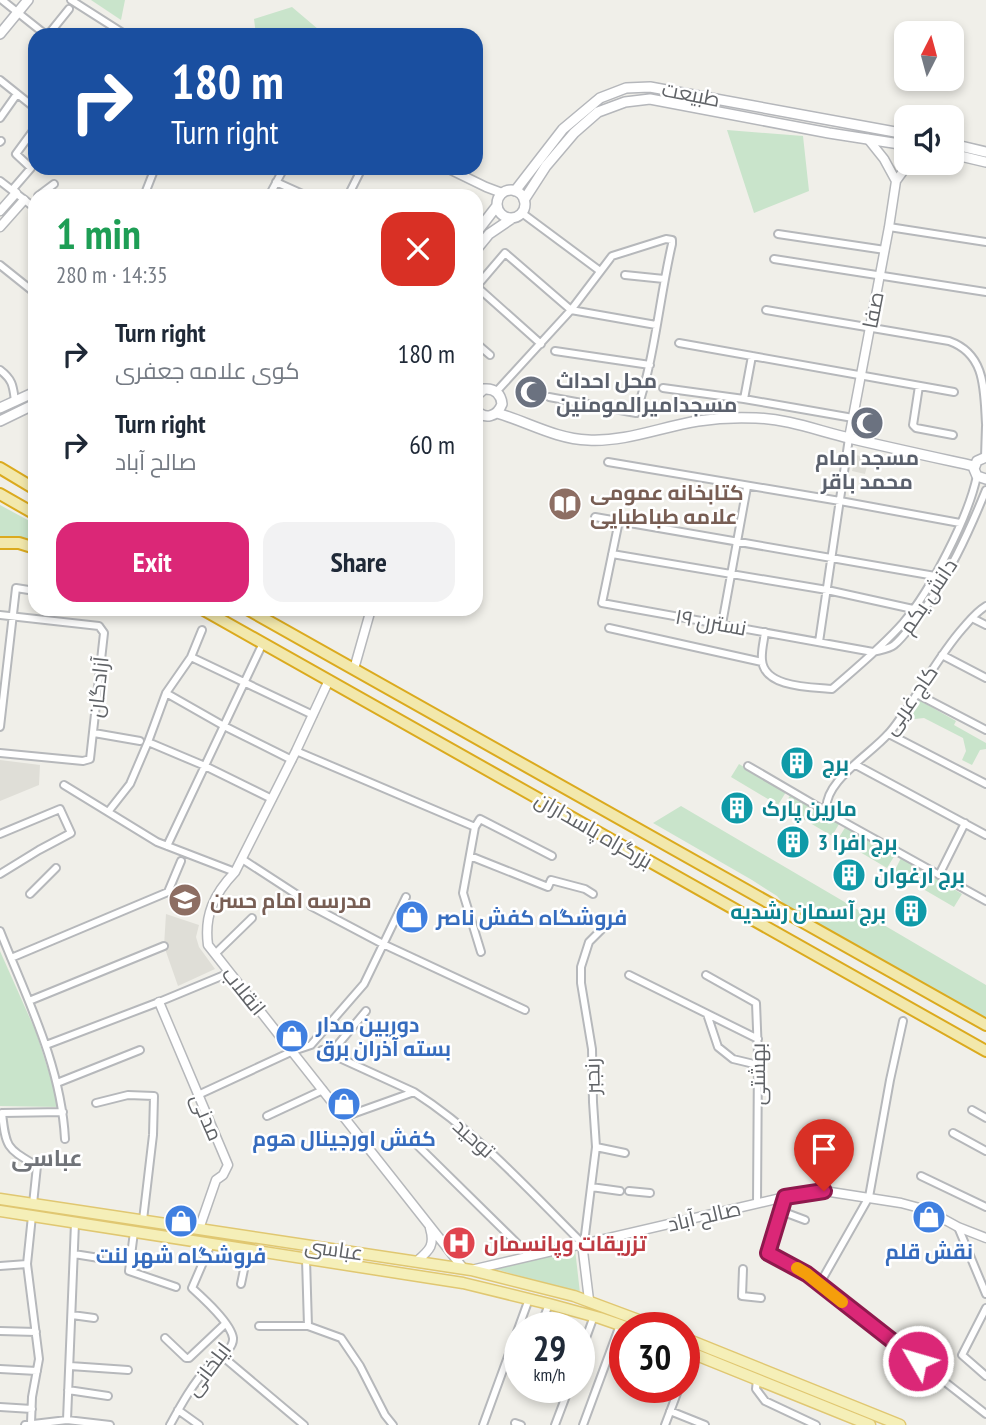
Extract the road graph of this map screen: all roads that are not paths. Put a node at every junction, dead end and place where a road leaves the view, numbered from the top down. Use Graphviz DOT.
graph roads {
  1 [pos="2,0"];
  2 [pos="28,0"];
  3 [pos="71,0"];
  4 [pos="69,9"];
  5 [pos="18,13"];
  6 [pos="38,28"];
  7 [pos="53,28"];
  8 [pos="115,28"];
  9 [pos="0,34"];
  10 [pos="0,80"];
  11 [pos="17,94"];
  12 [pos="28,103"];
  13 [pos="0,118"];
  14 [pos="894,132"];
  15 [pos="28,138"];
  16 [pos="868,139"];
  17 [pos="894,143"];
  18 [pos="964,147"];
  19 [pos="986,152"];
  20 [pos="964,157"];
  21 [pos="986,162"];
  22 [pos="28,165"];
  23 [pos="28,172"];
  24 [pos="280,175"];
  25 [pos="461,175"];
  26 [pos="900,175"];
  27 [pos="0,181"];
  28 [pos="896,181"];
  29 [pos="276,182"];
  30 [pos="54,184"];
  31 [pos="46,189"];
  32 [pos="272,189"];
  33 [pos="292,189"];
  34 [pos="14,191"];
  35 [pos="515,191"];
  36 [pos="502,193"];
  37 [pos="28,198"];
  38 [pos="524,200"];
  39 [pos="28,202"];
  40 [pos="496,207"];
  41 [pos="0,211"];
  42 [pos="522,213"];
  43 [pos="511,219"];
  44 [pos="483,224"];
  45 [pos="0,227"];
  46 [pos="889,227"];
  47 [pos="778,234"];
  48 [pos="483,241"];
  49 [pos="986,242"];
  50 [pos="885,250"];
  51 [pos="774,258"];
  52 [pos="0,265"];
  53 [pos="600,271"];
  54 [pos="625,275"];
  55 [pos="880,275"];
  56 [pos="483,278"];
  57 [pos="664,279"];
  58 [pos="28,287"];
  59 [pos="483,292"];
  60 [pos="986,292"];
  61 [pos="572,310"];
  62 [pos="766,310"];
  63 [pos="656,324"];
  64 [pos="870,328"];
  65 [pos="679,343"];
  66 [pos="541,344"];
  67 [pos="483,349"];
  68 [pos="555,351"];
  69 [pos="490,355"];
  70 [pos="752,356"];
  71 [pos="650,365"];
  72 [pos="0,370"];
  73 [pos="983,370"];
  74 [pos="861,376"];
  75 [pos="919,386"];
  76 [pos="663,388"];
  77 [pos="483,390"];
  78 [pos="496,392"];
  79 [pos="954,392"];
  80 [pos="28,396"];
  81 [pos="549,397"];
  82 [pos="744,399"];
  83 [pos="15,401"];
  84 [pos="28,407"];
  85 [pos="0,408"];
  86 [pos="497,413"];
  87 [pos="483,414"];
  88 [pos="853,418"];
  89 [pos="0,421"];
  90 [pos="986,425"];
  91 [pos="953,435"];
  92 [pos="849,438"];
  93 [pos="986,457"];
  94 [pos="608,462"];
  95 [pos="0,468"];
  96 [pos="979,473"];
  97 [pos="28,484"];
  98 [pos="747,486"];
  99 [pos="986,490"];
  100 [pos="0,494"];
  101 [pos="840,501"];
  102 [pos="28,510"];
  103 [pos="595,517"];
  104 [pos="619,521"];
  105 [pos="960,523"];
  106 [pos="737,542"];
  107 [pos="0,544"];
  108 [pos="28,546"];
  109 [pos="612,554"];
  110 [pos="831,558"];
  111 [pos="731,574"];
  112 [pos="933,576"];
  113 [pos="944,578"];
  114 [pos="28,590"];
  115 [pos="827,590"];
  116 [pos="986,606"];
  117 [pos="913,609"];
  118 [pos="0,615"];
  119 [pos="13,616"];
  120 [pos="215,616"];
  121 [pos="259,616"];
  122 [pos="369,616"];
  123 [pos="972,618"];
  124 [pos="722,624"];
  125 [pos="986,625"];
  126 [pos="609,628"];
  127 [pos="202,630"];
  128 [pos="765,632"];
  129 [pos="819,642"];
  130 [pos="263,643"];
  131 [pos="873,652"];
  132 [pos="942,655"];
  133 [pos="191,657"];
  134 [pos="762,662"];
  135 [pos="354,669"];
  136 [pos="986,678"];
  137 [pos="329,680"];
  138 [pos="244,683"];
  139 [pos="166,693"];
  140 [pos="917,694"];
  141 [pos="313,715"];
  142 [pos="224,726"];
  143 [pos="0,727"];
  144 [pos="986,730"];
  145 [pos="94,733"];
  146 [pos="889,734"];
  147 [pos="140,741"];
  148 [pos="148,742"];
  149 [pos="0,753"];
  150 [pos="294,756"];
  151 [pos="748,765"];
  152 [pos="856,765"];
  153 [pos="205,766"];
  154 [pos="986,784"];
  155 [pos="64,785"];
  156 [pos="272,799"];
  157 [pos="108,812"];
  158 [pos="827,812"];
  159 [pos="965,823"];
  160 [pos="475,827"];
  161 [pos="0,834"];
  162 [pos="986,835"];
  163 [pos="167,846"];
  164 [pos="470,856"];
  165 [pos="552,856"];
  166 [pos="242,859"];
  167 [pos="181,861"];
  168 [pos="56,868"];
  169 [pos="235,872"];
  170 [pos="0,874"];
  171 [pos="939,875"];
  172 [pos="30,894"];
  173 [pos="593,894"];
  174 [pos="299,896"];
  175 [pos="406,897"];
  176 [pos="986,901"];
  177 [pos="311,906"];
  178 [pos="252,918"];
  179 [pos="611,920"];
  180 [pos="0,931"];
  181 [pos="383,944"];
  182 [pos="164,946"];
  183 [pos="481,952"];
  184 [pos="215,954"];
  185 [pos="11,958"];
  186 [pos="229,973"];
  187 [pos="629,975"];
  188 [pos="706,975"];
  189 [pos="29,1001"];
  190 [pos="159,1002"];
  191 [pos="525,1010"];
  192 [pos="366,1011"];
  193 [pos="707,1014"];
  194 [pos="902,1021"];
  195 [pos="986,1025"];
  196 [pos="758,1039"];
  197 [pos="46,1045"];
  198 [pos="140,1050"];
  199 [pos="321,1050"];
  200 [pos="293,1051"];
  201 [pos="986,1051"];
  202 [pos="330,1054"];
  203 [pos="758,1065"];
  204 [pos="57,1083"];
  205 [pos="323,1090"];
  206 [pos="414,1092"];
  207 [pos="198,1095"];
  208 [pos="96,1103"];
  209 [pos="972,1110"];
  210 [pos="64,1112"];
  211 [pos="267,1116"];
  212 [pos="344,1116"];
  213 [pos="986,1118"];
  214 [pos="953,1133"];
  215 [pos="65,1139"];
  216 [pos="412,1140"];
  217 [pos="596,1147"];
  218 [pos="986,1151"];
  219 [pos="625,1153"];
  220 [pos="922,1176"];
  221 [pos="591,1187"];
  222 [pos="620,1191"];
  223 [pos="629,1192"];
  224 [pos="650,1193"];
  225 [pos="785,1197"];
  226 [pos="869,1197"];
  227 [pos="0,1199"];
  228 [pos="757,1203"];
  229 [pos="33,1204"];
  230 [pos="986,1207"];
  231 [pos="0,1211"];
  232 [pos="780,1211"];
  233 [pos="32,1216"];
  234 [pos="804,1220"];
  235 [pos="146,1221"];
  236 [pos="75,1223"];
  237 [pos="430,1226"];
  238 [pos="957,1227"];
  239 [pos="199,1229"];
  240 [pos="134,1232"];
  241 [pos="149,1234"];
  242 [pos="986,1238"];
  243 [pos="583,1243"];
  244 [pos="211,1244"];
  245 [pos="248,1250"];
  246 [pos="74,1254"];
  247 [pos="530,1256"];
  248 [pos="100,1258"];
  249 [pos="306,1259"];
  250 [pos="417,1261"];
  251 [pos="27,1264"];
  252 [pos="0,1266"];
  253 [pos="467,1269"];
  254 [pos="743,1269"];
  255 [pos="241,1284"];
  256 [pos="820,1285"];
  257 [pos="176,1287"];
  258 [pos="986,1294"];
  259 [pos="761,1298"];
  260 [pos="529,1299"];
  261 [pos="589,1300"];
  262 [pos="549,1304"];
  263 [pos="986,1308"];
  264 [pos="546,1312"];
  265 [pos="579,1312"];
  266 [pos="619,1312"];
  267 [pos="72,1315"];
  268 [pos="94,1318"];
  269 [pos="225,1324"];
  270 [pos="259,1326"];
  271 [pos="308,1326"];
  272 [pos="0,1331"];
  273 [pos="36,1332"];
  274 [pos="165,1338"];
  275 [pos="700,1344"];
  276 [pos="222,1356"];
  277 [pos="700,1357"];
  278 [pos="609,1363"];
  279 [pos="70,1366"];
  280 [pos="0,1369"];
  281 [pos="128,1370"];
  282 [pos="37,1371"];
  283 [pos="986,1376"];
  284 [pos="757,1380"];
  285 [pos="68,1390"];
  286 [pos="108,1396"];
  287 [pos="563,1403"];
  288 [pos="673,1403"];
  289 [pos="0,1407"];
  290 [pos="32,1409"];
  291 [pos="860,1409"];
  292 [pos="178,1410"];
  293 [pos="670,1411"];
  294 [pos="986,1414"];
  295 [pos="856,1419"];
  296 [pos="67,1420"];
  297 [pos="28,1424"];
  298 [pos="110,1425"];
  299 [pos="170,1425"];
  300 [pos="199,1425"];
  301 [pos="303,1425"];
  302 [pos="393,1425"];
  303 [pos="483,1425"];
  304 [pos="555,1425"];
  305 [pos="583,1425"];
  306 [pos="665,1425"];
  307 [pos="705,1425"];
  308 [pos="816,1425"];
  309 [pos="870,1425"];
  310 [pos="900,1425"];
  1 -- 5 [label="street"];
  2 -- 5 [label="main road"];
  3 -- 8 [label="street"];
  4 -- 7 [label="street"];
  5 -- 6 [label="street"];
  5 -- 9 [label="main road"];
  10 -- 11 [label="street"];
  11 -- 12 [label="street"];
  11 -- 13 [label="street"];
  14 -- 35 [label="main road, طبیعت"];
  15 -- 22 [label="street"];
  16 -- 17 [label="main road, طبیعت"];
  16 -- 28 [label="street"];
  16 -- 38 [label="main road, طبیعت"];
  18 -- 19 [label="main road"];
  20 -- 21 [label="main road"];
  23 -- 34 [label="street"];
  24 -- 29 [label="street"];
  25 -- 36 [label="street"];
  26 -- 28 [label="street"];
  27 -- 34 [label="street"];
  28 -- 46 [label="street, صفا"];
  29 -- 32 [label="street"];
  29 -- 33 [label="street"];
  30 -- 31 [label="street"];
  34 -- 37 [label="street"];
  34 -- 41 [label="street"];
  35 -- 36 [label="main road"];
  35 -- 38 [label="main road"];
  36 -- 40 [label="main road"];
  38 -- 42 [label="main road"];
  39 -- 45 [label="street"];
  40 -- 43 [label="main road"];
  40 -- 44 [label="main road"];
  42 -- 43 [label="main road"];
  42 -- 53 [label="street"];
  43 -- 48 [label="main road"];
  46 -- 49 [label="street"];
  46 -- 50 [label="street, صفا"];
  47 -- 50 [label="street"];
  50 -- 55 [label="street, صفا"];
  51 -- 55 [label="street"];
  52 -- 58 [label="street"];
  53 -- 57 [label="street"];
  53 -- 61 [label="street"];
  54 -- 57 [label="street"];
  55 -- 60 [label="street"];
  55 -- 64 [label="street, صفا"];
  56 -- 61 [label="street"];
  57 -- 63 [label="street"];
  59 -- 66 [label="street"];
  61 -- 63 [label="street"];
  61 -- 66 [label="street"];
  62 -- 64 [label="street"];
  63 -- 71 [label="street"];
  64 -- 73 [label="street"];
  64 -- 74 [label="street, صفا"];
  65 -- 70 [label="street"];
  66 -- 78 [label="street"];
  67 -- 69 [label="street"];
  68 -- 71 [label="street"];
  70 -- 74 [label="street"];
  70 -- 82 [label="street"];
  71 -- 81 [label="street"];
  72 -- 83 [label="street"];
  73 -- 90 [label="street"];
  74 -- 75 [label="street"];
  74 -- 88 [label="street, صفا"];
  75 -- 79 [label="street"];
  75 -- 91 [label="street"];
  76 -- 82 [label="street"];
  77 -- 78 [label="main road"];
  78 -- 86 [label="main road"];
  80 -- 83 [label="main road"];
  82 -- 88 [label="street"];
  83 -- 85 [label="main road"];
  84 -- 89 [label="main road"];
  86 -- 87 [label="main road"];
  86 -- 92 [label="main road"];
  88 -- 92 [label="street, صفا"];
  90 -- 93 [label="street"];
  92 -- 96 [label="main road"];
  92 -- 101 [label="street"];
  93 -- 96 [label="main road"];
  94 -- 98 [label="street"];
  95 -- 97 [label="highway"];
  96 -- 105 [label="street, دانش یکم"];
  98 -- 101 [label="street"];
  98 -- 106 [label="street"];
  99 -- 113 [label="street, دانش یکم"];
  100 -- 102 [label="highway"];
  101 -- 105 [label="street"];
  101 -- 110 [label="street"];
  103 -- 104 [label="street"];
  104 -- 106 [label="street"];
  104 -- 109 [label="street"];
  105 -- 112 [label="street, دانش یکم"];
  106 -- 110 [label="street"];
  106 -- 111 [label="street"];
  107 -- 108 [label="highway"];
  109 -- 111 [label="street"];
  109 -- 124 [label="street, نسترن ۱۹"];
  110 -- 112 [label="street"];
  110 -- 115 [label="street"];
  111 -- 115 [label="street"];
  111 -- 124 [label="street"];
  112 -- 113 [label="street"];
  112 -- 117 [label="street, دانش یکم"];
  113 -- 131 [label="street, دانش یکم"];
  114 -- 119 [label="street"];
  115 -- 117 [label="street"];
  115 -- 129 [label="street"];
  116 -- 123 [label="street, کاج غربی"];
  117 -- 131 [label="street, دانش یکم"];
  118 -- 119 [label="street, آزادگان"];
  119 -- 143 [label="street"];
  119 -- 145 [label="street, آزادگان"];
  120 -- 130 [label="highway, بزرگراه پاسداران"];
  121 -- 135 [label="highway, بزرگراه پاسداران"];
  122 -- 135 [label="street"];
  123 -- 125 [label="street"];
  123 -- 132 [label="street, کاج غربی"];
  124 -- 128 [label="street, نسترن ۱۹"];
  126 -- 134 [label="street"];
  127 -- 133 [label="street"];
  128 -- 129 [label="street, نسترن ۱۹"];
  128 -- 134 [label="street"];
  129 -- 131 [label="street, نسترن ۱۹"];
  130 -- 137 [label="highway, بزرگراه پاسداران"];
  130 -- 138 [label="street"];
  131 -- 134 [label="street"];
  132 -- 136 [label="street"];
  132 -- 140 [label="street, کاج غربی"];
  133 -- 138 [label="street"];
  133 -- 139 [label="street"];
  135 -- 195 [label="highway, بزرگراه پاسداران"];
  137 -- 141 [label="street, انقلاب"];
  137 -- 201 [label="highway, بزرگراه پاسداران"];
  138 -- 141 [label="street"];
  138 -- 142 [label="street"];
  139 -- 142 [label="street"];
  139 -- 148 [label="street"];
  140 -- 144 [label="street"];
  140 -- 146 [label="street, کاج غربی"];
  141 -- 150 [label="street, انقلاب"];
  142 -- 150 [label="street"];
  142 -- 153 [label="street"];
  145 -- 147 [label="street"];
  145 -- 149 [label="street, آزادگان"];
  146 -- 152 [label="street, کاج غربی"];
  146 -- 154 [label="street"];
  148 -- 153 [label="street"];
  148 -- 157 [label="street"];
  150 -- 156 [label="street, انقلاب"];
  150 -- 160 [label="street"];
  151 -- 158 [label="street"];
  152 -- 158 [label="street, کاج غربی"];
  152 -- 159 [label="street"];
  153 -- 156 [label="street"];
  153 -- 163 [label="street"];
  155 -- 157 [label="street"];
  156 -- 166 [label="street, انقلاب"];
  157 -- 163 [label="street"];
  158 -- 171 [label="street"];
  159 -- 162 [label="street"];
  159 -- 171 [label="street"];
  160 -- 164 [label="street"];
  160 -- 165 [label="street"];
  161 -- 170 [label="street"];
  163 -- 169 [label="street"];
  164 -- 173 [label="street"];
  164 -- 183 [label="street"];
  166 -- 169 [label="street, انقلاب"];
  166 -- 174 [label="street"];
  167 -- 185 [label="street"];
  168 -- 172 [label="street"];
  169 -- 184 [label="street, انقلاب"];
  171 -- 176 [label="street"];
  175 -- 181 [label="street"];
  177 -- 181 [label="street"];
  178 -- 184 [label="street"];
  179 -- 217 [label="street, رنجبر"];
  180 -- 185 [label="street"];
  181 -- 191 [label="street"];
  181 -- 200 [label="street"];
  182 -- 189 [label="street"];
  184 -- 186 [label="street, انقلاب"];
  185 -- 189 [label="street"];
  186 -- 190 [label="street"];
  186 -- 200 [label="street, انقلاب"];
  187 -- 193 [label="street"];
  188 -- 196 [label="street, بهشتی"];
  189 -- 197 [label="street"];
  190 -- 197 [label="street"];
  190 -- 207 [label="street, مدنی"];
  192 -- 202 [label="street"];
  193 -- 196 [label="street"];
  193 -- 203 [label="street"];
  194 -- 226 [label="street"];
  196 -- 203 [label="street, بهشتی"];
  197 -- 204 [label="street"];
  198 -- 204 [label="street"];
  199 -- 202 [label="street, توحید"];
  200 -- 205 [label="street, انقلاب"];
  200 -- 207 [label="street"];
  202 -- 206 [label="street, توحید"];
  203 -- 228 [label="street, بهشتی"];
  204 -- 210 [label="street"];
  205 -- 211 [label="street"];
  205 -- 212 [label="street, انقلاب"];
  206 -- 212 [label="street"];
  206 -- 243 [label="street, توحید"];
  207 -- 239 [label="street, مدنی"];
  208 -- 235 [label="street"];
  209 -- 213 [label="street"];
  210 -- 215 [label="street"];
  210 -- 229 [label="street"];
  212 -- 237 [label="street, انقلاب"];
  214 -- 218 [label="street"];
  216 -- 247 [label="street"];
  217 -- 219 [label="street"];
  217 -- 221 [label="street, رنجبر"];
  220 -- 230 [label="street"];
  221 -- 222 [label="street"];
  221 -- 243 [label="street, رنجبر"];
  223 -- 224 [label="street"];
  225 -- 226 [label="street, صالح آباد"];
  225 -- 228 [label="street, صالح آباد"];
  225 -- 232 [label="street"];
  226 -- 238 [label="street, صالح آباد"];
  226 -- 256 [label="street"];
  227 -- 229 [label="main road, عباسى"];
  228 -- 243 [label="street, صالح آباد"];
  229 -- 235 [label="main road, عباسى"];
  231 -- 233 [label="main road, عباسى"];
  232 -- 234 [label="street"];
  232 -- 256 [label="street"];
  233 -- 236 [label="main road, عباسى"];
  233 -- 251 [label="street"];
  235 -- 239 [label="main road, عباسى"];
  235 -- 241 [label="main road"];
  236 -- 240 [label="main road, عباسى"];
  236 -- 246 [label="street"];
  237 -- 250 [label="street"];
  237 -- 253 [label="street, انقلاب"];
  238 -- 242 [label="street, صالح آباد"];
  238 -- 258 [label="street"];
  239 -- 250 [label="main road, عباسى"];
  240 -- 241 [label="main road, عباسى"];
  240 -- 257 [label="street"];
  241 -- 244 [label="main road, عباسى"];
  243 -- 247 [label="street, صالح آباد"];
  243 -- 261 [label="street"];
  244 -- 245 [label="main road, عباسى"];
  244 -- 269 [label="street, ایلخانی"];
  245 -- 249 [label="main road, عباسى"];
  245 -- 255 [label="street"];
  246 -- 248 [label="street"];
  246 -- 267 [label="street"];
  247 -- 253 [label="street, صالح آباد"];
  249 -- 260 [label="main road, عباسى"];
  249 -- 271 [label="street"];
  250 -- 253 [label="main road, عباسى"];
  251 -- 252 [label="street"];
  251 -- 273 [label="street"];
  253 -- 261 [label="main road, عباسى"];
  254 -- 259 [label="street"];
  256 -- 294 [label="street"];
  260 -- 262 [label="main road, عباسى"];
  260 -- 303 [label="street"];
  261 -- 266 [label="main road, عباسى"];
  262 -- 264 [label="street"];
  262 -- 265 [label="main road, عباسى"];
  263 -- 283 [label="street"];
  267 -- 268 [label="street"];
  267 -- 279 [label="street"];
  269 -- 274 [label="street"];
  269 -- 276 [label="street, ایلخانی"];
  270 -- 271 [label="street"];
  271 -- 302 [label="street"];
  272 -- 273 [label="street"];
  273 -- 282 [label="street"];
  275 -- 291 [label="main road"];
  276 -- 292 [label="street, ایلخانی"];
  276 -- 301 [label="street"];
  277 -- 284 [label="main road"];
  278 -- 305 [label="street"];
  279 -- 281 [label="street"];
  279 -- 285 [label="street"];
  280 -- 282 [label="street"];
  282 -- 290 [label="street"];
  284 -- 295 [label="main road"];
  284 -- 308 [label="street"];
  285 -- 286 [label="street"];
  285 -- 296 [label="street"];
  287 -- 304 [label="street"];
  288 -- 293 [label="street"];
  289 -- 290 [label="street"];
  290 -- 297 [label="street"];
  291 -- 295 [label="main road"];
  291 -- 310 [label="main road"];
  292 -- 299 [label="street, ایلخانی"];
  292 -- 300 [label="street"];
  293 -- 306 [label="street"];
  293 -- 307 [label="street"];
  295 -- 309 [label="main road"];
  296 -- 297 [label="street"];
  296 -- 298 [label="street"];
}
